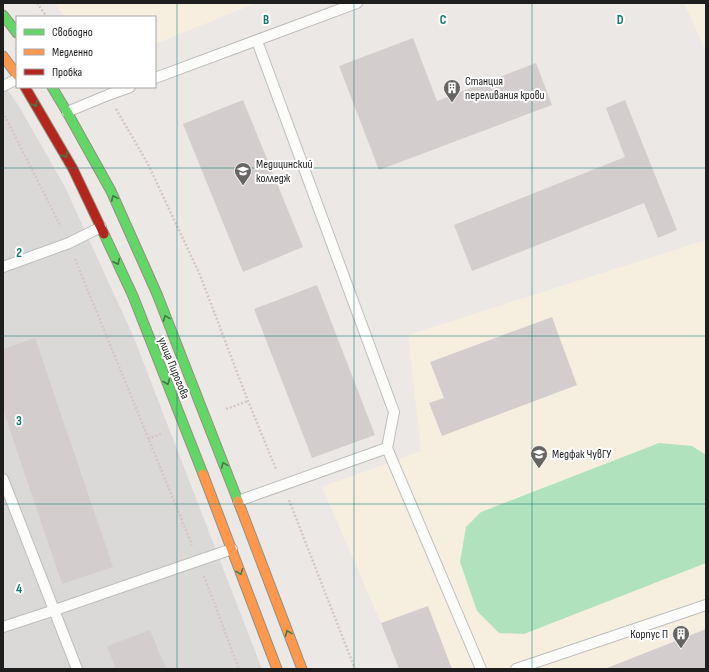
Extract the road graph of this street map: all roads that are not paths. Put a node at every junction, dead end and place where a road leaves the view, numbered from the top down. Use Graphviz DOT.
graph roads {
  1 [pos="357,3"];
  2 [pos="3,15"];
  3 [pos="16,32"];
  4 [pos="257,41"];
  5 [pos="3,56"];
  6 [pos="16,74"];
  7 [pos="156,78"];
  8 [pos="16,80"];
  9 [pos="3,86"];
  10 [pos="26,88"];
  11 [pos="52,88"];
  12 [pos="127,88"];
  13 [pos="56,117"];
  14 [pos="112,222"];
  15 [pos="3,267"];
  16 [pos="386,448"];
  17 [pos="3,478"];
  18 [pos="227,505"];
  19 [pos="243,545"];
  20 [pos="706,605"];
  21 [pos="55,610"];
  22 [pos="3,627"];
  23 [pos="77,669"];
  24 [pos="277,669"];
  25 [pos="302,669"];
  26 [pos="481,669"];
  27 [pos="516,669"];
  1 -- 4 [label="lane"];
  2 -- 3 [label="main road"];
  4 -- 7 [label="lane"];
  4 -- 16 [label="lane"];
  5 -- 6 [label="main road"];
  8 -- 9 [label="lane"];
  10 -- 13 [label="main road, улица Пирогова, one-way"];
  11 -- 13 [label="main road, улица Пирогова"];
  12 -- 13 [label="lane"];
  13 -- 14 [label="main road, улица Пирогова, one-way"];
  14 -- 13 [label="main road, улица Пирогова, one-way"];
  14 -- 15 [label="lane"];
  14 -- 18 [label="main road, улица Пирогова, one-way"];
  18 -- 14 [label="main road, улица Пирогова, one-way"];
  16 -- 18 [label="lane"];
  16 -- 26 [label="lane"];
  17 -- 21 [label="lane"];
  18 -- 19 [label="main road, улица Пирогова"];
  18 -- 19 [label="main road, улица Пирогова"];
  19 -- 21 [label="lane"];
  19 -- 24 [label="main road, улица Пирогова, one-way"];
  25 -- 19 [label="main road, улица Пирогова, one-way"];
  20 -- 27 [label="lane"];
  21 -- 22 [label="lane"];
  21 -- 23 [label="lane"];
}
